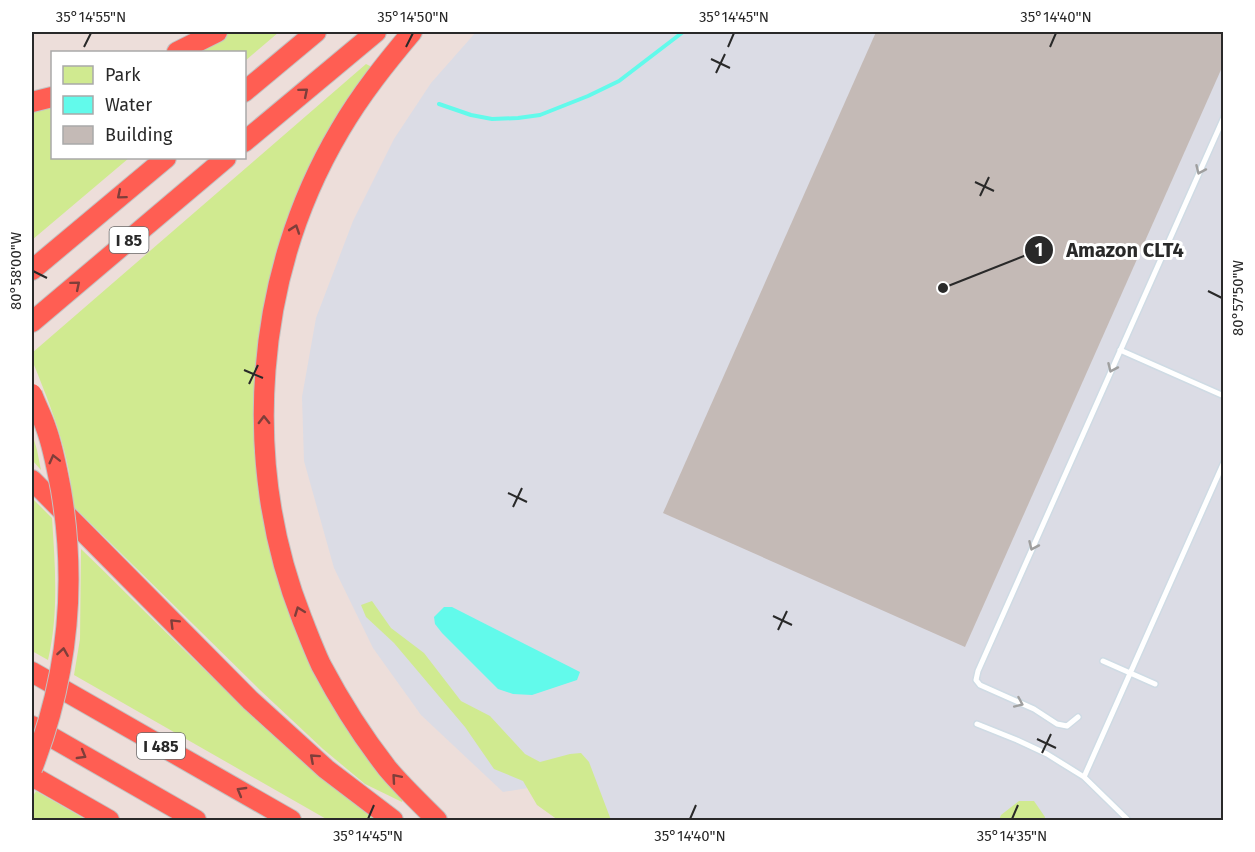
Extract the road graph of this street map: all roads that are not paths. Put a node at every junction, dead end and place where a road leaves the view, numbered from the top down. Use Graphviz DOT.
graph roads {
  1 [pos="217,32"];
  2 [pos="316,32"];
  3 [pos="376,32"];
  4 [pos="412,32"];
  5 [pos="179,51"];
  6 [pos="246,90"];
  7 [pos="51,97"];
  8 [pos="32,102"];
  9 [pos="1224,117"];
  10 [pos="1221,127"];
  11 [pos="246,140"];
  12 [pos="165,159"];
  13 [pos="225,159"];
  14 [pos="32,270"];
  15 [pos="32,322"];
  16 [pos="1120,350"];
  17 [pos="32,394"];
  18 [pos="1224,396"];
  19 [pos="1224,462"];
  20 [pos="32,480"];
  21 [pos="1103,662"];
  22 [pos="32,672"];
  23 [pos="1130,673"];
  24 [pos="1155,684"];
  25 [pos="1078,717"];
  26 [pos="977,724"];
  27 [pos="32,726"];
  28 [pos="32,769"];
  29 [pos="32,776"];
  30 [pos="1084,777"];
  31 [pos="109,820"];
  32 [pos="196,820"];
  33 [pos="291,820"];
  34 [pos="393,820"];
  35 [pos="437,820"];
  36 [pos="1128,820"];
  1 -- 5 [label="highway"];
  2 -- 6 [label="highway"];
  11 -- 3 [label="highway, one-way"];
  35 -- 4 [label="highway, one-way"];
  7 -- 8 [label="highway"];
  9 -- 10 [label="lane"];
  10 -- 16 [label="lane, one-way"];
  12 -- 14 [label="highway, I 85, one-way"];
  15 -- 13 [label="highway, I 85, one-way"];
  16 -- 18 [label="lane"];
  16 -- 25 [label="lane, one-way"];
  28 -- 17 [label="highway, one-way, bridge"];
  19 -- 23 [label="lane"];
  34 -- 20 [label="highway, one-way"];
  21 -- 23 [label="lane"];
  33 -- 22 [label="highway, I 485, one-way"];
  23 -- 24 [label="lane"];
  23 -- 30 [label="lane"];
  26 -- 30 [label="lane"];
  27 -- 32 [label="highway, I 485, one-way"];
  29 -- 31 [label="highway"];
  30 -- 36 [label="lane"];
}
